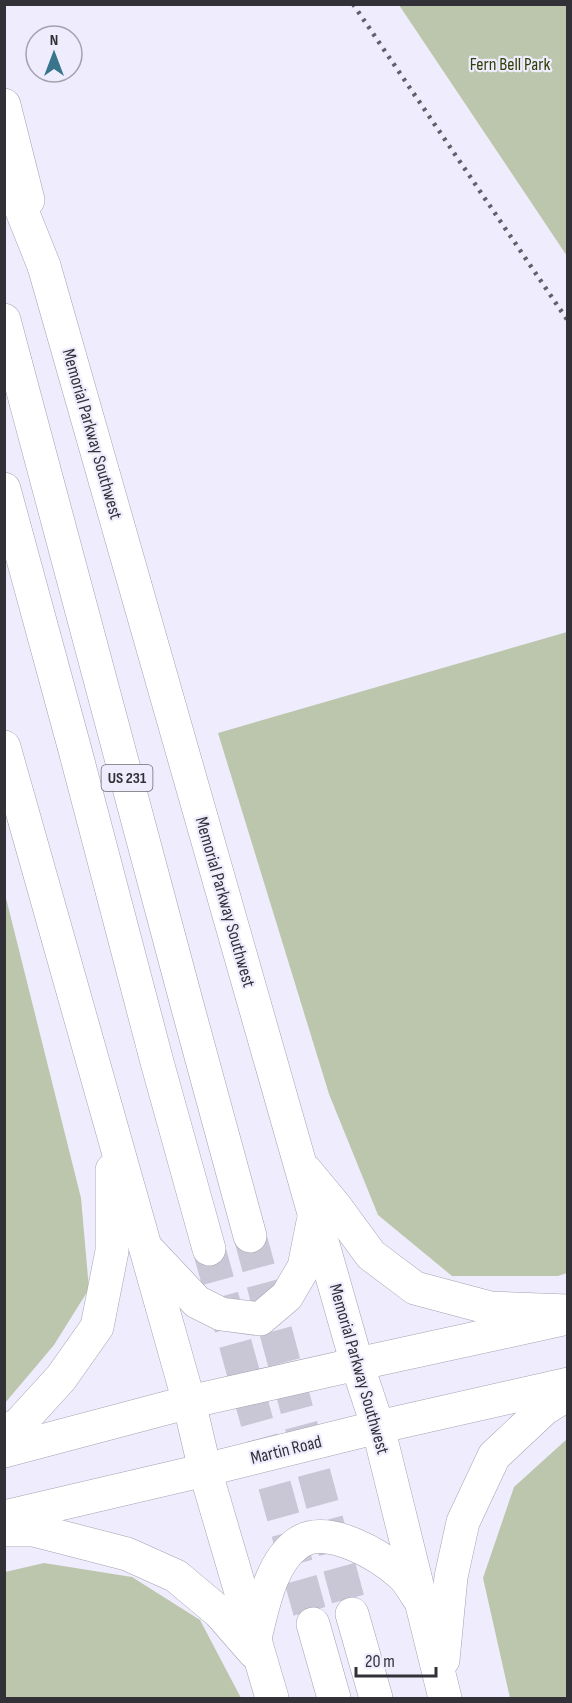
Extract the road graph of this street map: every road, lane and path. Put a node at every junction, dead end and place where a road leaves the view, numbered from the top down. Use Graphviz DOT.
graph roads {
  1 [pos="4,105"];
  2 [pos="4,166"];
  3 [pos="44,266"];
  4 [pos="4,320"];
  5 [pos="4,489"];
  6 [pos="4,747"];
  7 [pos="112,1129"];
  8 [pos="300,1163"];
  9 [pos="314,1215"];
  10 [pos="250,1236"];
  11 [pos="145,1248"];
  12 [pos="210,1249"];
  13 [pos="567,1311"];
  14 [pos="567,1318"];
  15 [pos="357,1364"];
  16 [pos="567,1384"];
  17 [pos="567,1394"];
  18 [pos="189,1402"];
  19 [pos="378,1427"];
  20 [pos="4,1432"];
  21 [pos="4,1451"];
  22 [pos="205,1470"];
  23 [pos="4,1517"];
  24 [pos="4,1530"];
  25 [pos="419,1598"];
  26 [pos="352,1614"];
  27 [pos="313,1624"];
  28 [pos="258,1649"];
  29 [pos="442,1690"];
  30 [pos="272,1698"];
  31 [pos="334,1698"];
  32 [pos="376,1698"];
  1 -- 3 [label="main road, Memorial Parkway Southwest"];
  2 -- 3 [label="main road"];
  3 -- 8 [label="main road, Memorial Parkway Southwest"];
  4 -- 10 [label="main road, US 231"];
  5 -- 12 [label="main road, US 231"];
  6 -- 7 [label="main road"];
  7 -- 11 [label="main road"];
  7 -- 20 [label="main road"];
  8 -- 9 [label="main road, Memorial Parkway Southwest"];
  8 -- 13 [label="main road"];
  9 -- 11 [label="main road"];
  9 -- 15 [label="main road, Memorial Parkway Southwest"];
  11 -- 18 [label="main road"];
  14 -- 15 [label="main road"];
  15 -- 18 [label="main road"];
  15 -- 19 [label="main road, Memorial Parkway Southwest"];
  16 -- 19 [label="main road, Martin Road"];
  17 -- 29 [label="main road"];
  18 -- 21 [label="main road"];
  18 -- 22 [label="main road"];
  19 -- 22 [label="main road, Martin Road"];
  19 -- 25 [label="main road, Memorial Parkway Southwest"];
  22 -- 23 [label="main road, Martin Road"];
  22 -- 28 [label="main road"];
  24 -- 28 [label="main road"];
  25 -- 28 [label="main road"];
  25 -- 29 [label="main road, Memorial Parkway Southwest"];
  26 -- 32 [label="main road"];
  27 -- 31 [label="main road"];
  28 -- 30 [label="main road"];
}
